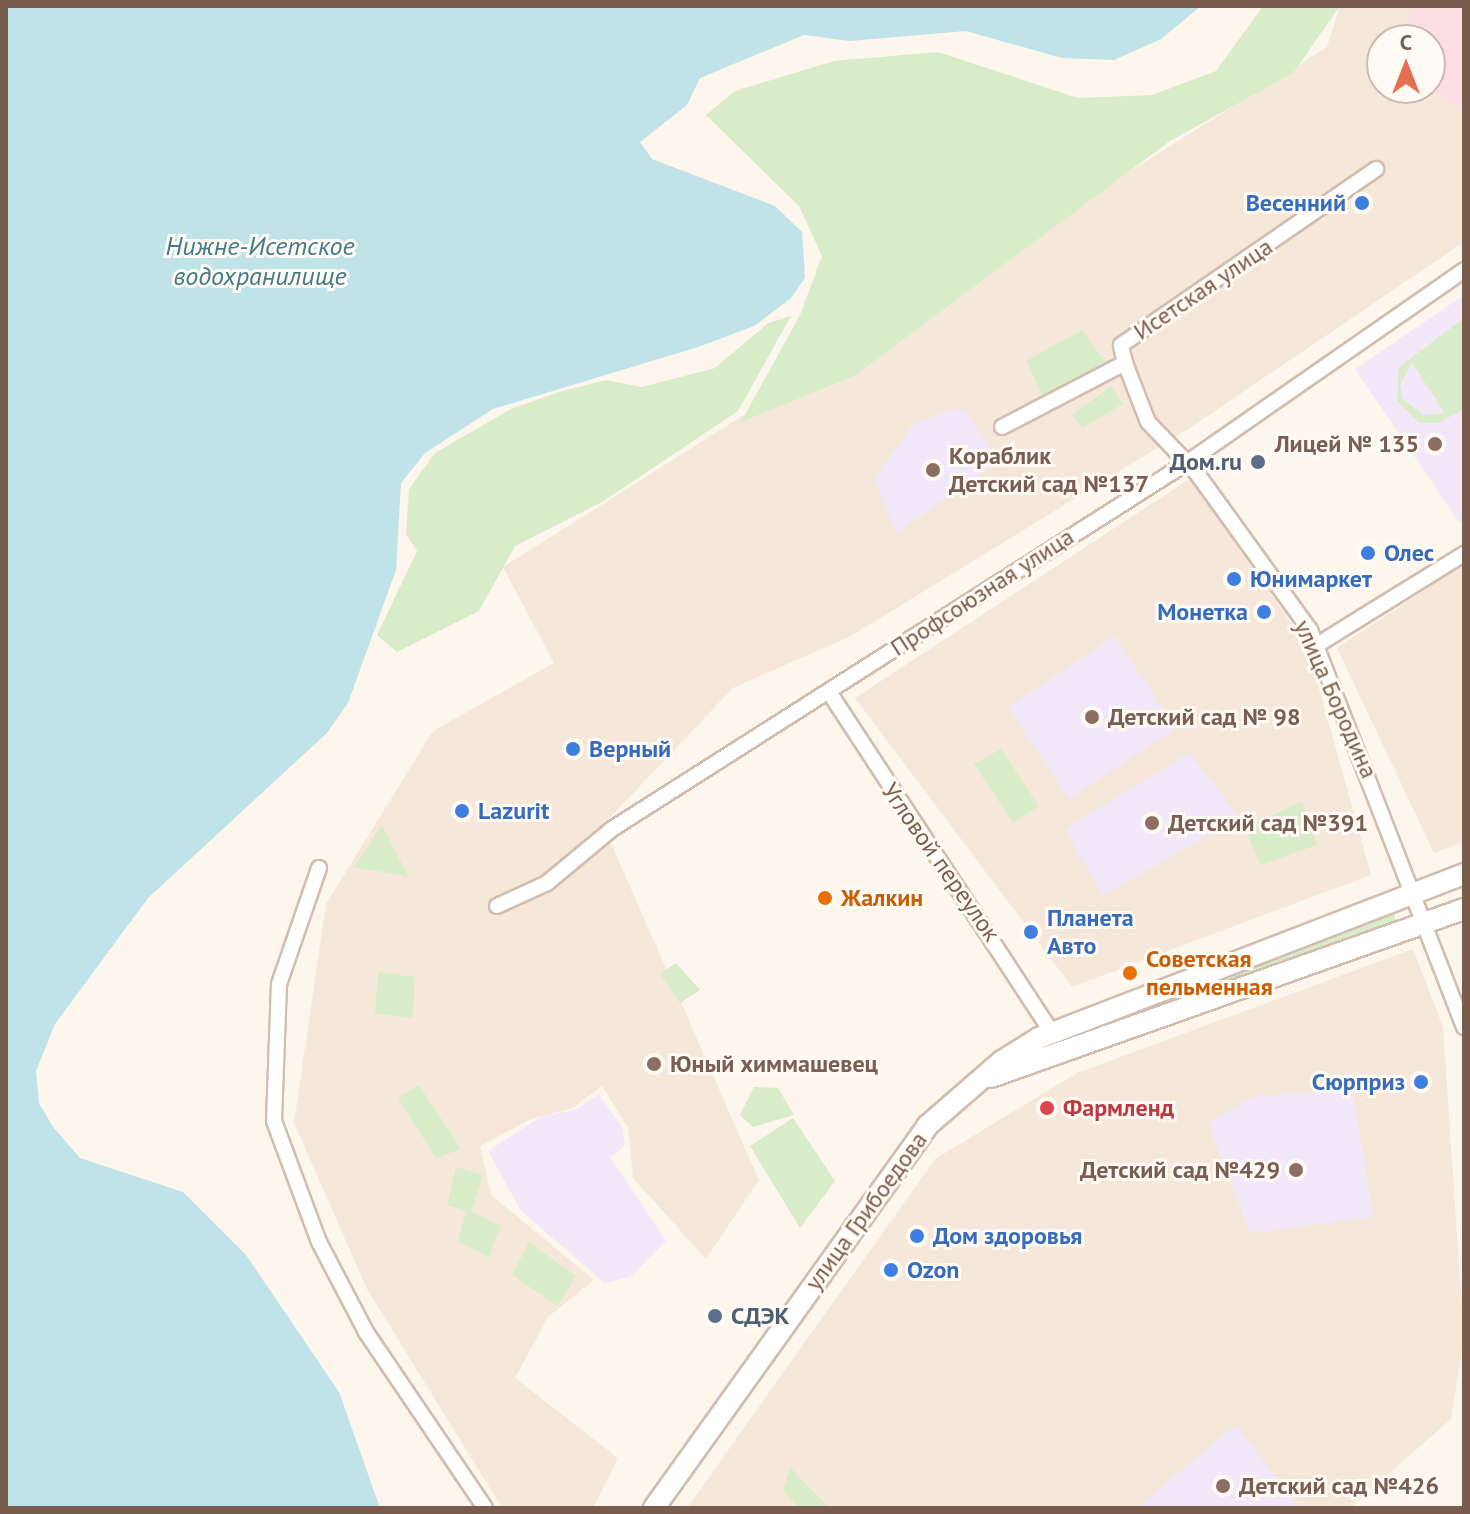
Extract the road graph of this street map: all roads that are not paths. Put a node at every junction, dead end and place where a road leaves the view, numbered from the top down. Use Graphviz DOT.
graph roads {
  1 [pos="1376,169"];
  2 [pos="1464,270"];
  3 [pos="1125,363"];
  4 [pos="1002,427"];
  5 [pos="1188,462"];
  6 [pos="1464,554"];
  7 [pos="1317,645"];
  8 [pos="829,692"];
  9 [pos="319,868"];
  10 [pos="1464,874"];
  11 [pos="1412,894"];
  12 [pos="497,906"];
  13 [pos="1464,909"];
  14 [pos="1425,924"];
  15 [pos="1464,1027"];
  16 [pos="1052,1033"];
  17 [pos="979,1081"];
  18 [pos="485,1508"];
  19 [pos="654,1508"];
  1 -- 3 [label="street, Исетская улица"];
  2 -- 5 [label="street, Профсоюзная улица"];
  3 -- 4 [label="street, Исетская улица"];
  3 -- 5 [label="street, улица Бородина"];
  5 -- 7 [label="street, улица Бородина"];
  5 -- 8 [label="street, Профсоюзная улица"];
  6 -- 7 [label="street"];
  7 -- 11 [label="street, улица Бородина"];
  8 -- 12 [label="street, Профсоюзная улица"];
  8 -- 16 [label="street, Угловой переулок"];
  9 -- 18 [label="street"];
  10 -- 11 [label="main road, улица Грибоедова"];
  11 -- 14 [label="street, улица Бородина"];
  11 -- 16 [label="main road, улица Грибоедова"];
  13 -- 14 [label="main road, улица Грибоедова"];
  14 -- 15 [label="street, улица Бородина"];
  14 -- 17 [label="main road, улица Грибоедова"];
  16 -- 17 [label="main road, улица Грибоедова"];
  17 -- 19 [label="main road, улица Грибоедова"];
}
